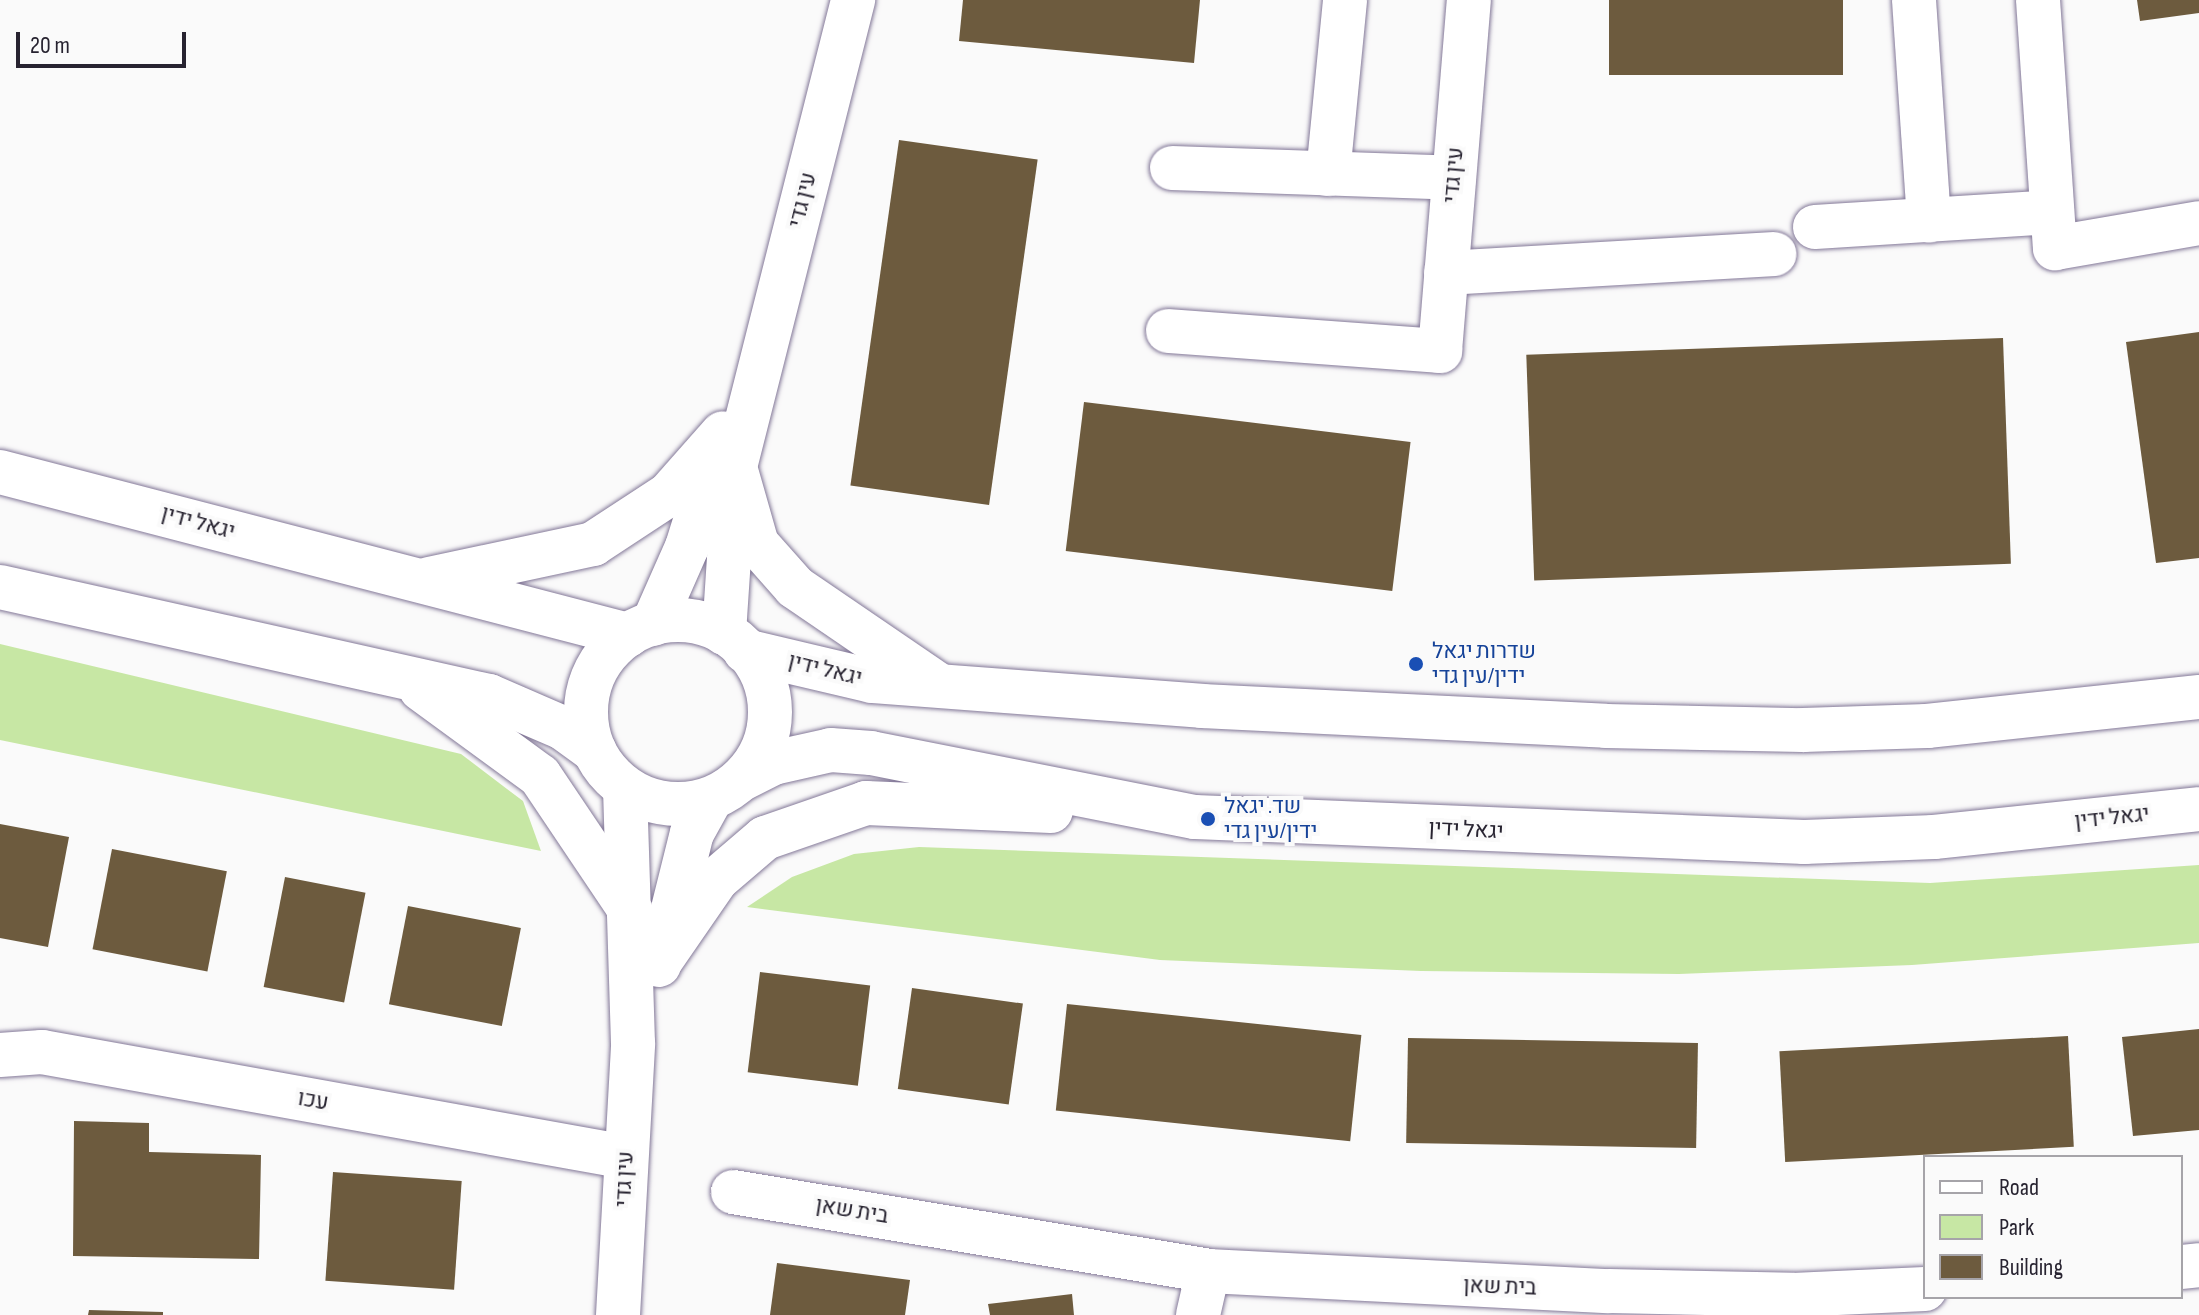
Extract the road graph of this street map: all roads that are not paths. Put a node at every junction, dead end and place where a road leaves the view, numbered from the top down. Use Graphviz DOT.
graph roads {
  1 [pos="1345,0"];
  2 [pos="1469,0"];
  3 [pos="1914,0"];
  4 [pos="2038,0"];
  5 [pos="846,12"];
  6 [pos="1172,168"];
  7 [pos="1328,174"];
  8 [pos="1454,178"];
  9 [pos="1929,220"];
  10 [pos="2199,223"];
  11 [pos="1815,227"];
  12 [pos="2054,230"];
  13 [pos="1774,254"];
  14 [pos="1446,273"];
  15 [pos="1168,331"];
  16 [pos="729,450"];
  17 [pos="0,472"];
  18 [pos="419,581"];
  19 [pos="0,587"];
  20 [pos="641,629"];
  21 [pos="735,642"];
  22 [pos="406,678"];
  23 [pos="942,687"];
  24 [pos="2199,697"];
  25 [pos="595,751"];
  26 [pos="625,788"];
  27 [pos="727,789"];
  28 [pos="2199,809"];
  29 [pos="1195,817"];
  30 [pos="632,913"];
  31 [pos="659,963"];
  32 [pos="633,1043"];
  33 [pos="0,1055"];
  34 [pos="626,1157"];
  35 [pos="733,1192"];
  36 [pos="1208,1271"];
  37 [pos="1923,1289"];
  38 [pos="1794,1305"];
  39 [pos="618,1315"];
  40 [pos="1198,1315"];
  1 -- 7 [label="main road"];
  2 -- 8 [label="main road, עין גדי"];
  3 -- 9 [label="main road"];
  4 -- 12 [label="main road"];
  5 -- 16 [label="main road, עין גדי"];
  6 -- 7 [label="main road"];
  7 -- 8 [label="main road"];
  8 -- 14 [label="main road, עין גדי"];
  9 -- 11 [label="main road"];
  9 -- 12 [label="main road"];
  10 -- 12 [label="main road"];
  13 -- 14 [label="main road"];
  14 -- 15 [label="main road, עין גדי"];
  16 -- 18 [label="main road"];
  16 -- 20 [label="main road, עין גדי"];
  16 -- 21 [label="main road, עין גדי"];
  16 -- 23 [label="main road"];
  17 -- 18 [label="main road, יגאל ידין"];
  18 -- 20 [label="main road, יגאל ידין"];
  19 -- 22 [label="main road"];
  20 -- 21 [label="main road"];
  20 -- 25 [label="main road"];
  21 -- 23 [label="main road, יגאל ידין"];
  21 -- 27 [label="main road"];
  22 -- 25 [label="main road"];
  22 -- 30 [label="main road"];
  23 -- 24 [label="main road, יגאל ידין"];
  25 -- 26 [label="main road"];
  26 -- 27 [label="main road"];
  26 -- 30 [label="main road, עין גדי"];
  27 -- 29 [label="main road, יגאל ידין"];
  27 -- 31 [label="main road, עין גדי"];
  28 -- 29 [label="main road, יגאל ידין"];
  29 -- 31 [label="main road"];
  30 -- 32 [label="main road, עין גדי"];
  31 -- 32 [label="main road, עין גדי"];
  32 -- 34 [label="main road, עין גדי"];
  33 -- 34 [label="main road, עכו"];
  34 -- 39 [label="main road, עין גדי"];
  35 -- 36 [label="main road, בית שאן"];
  36 -- 38 [label="main road, בית שאן"];
  36 -- 40 [label="main road"];
  37 -- 38 [label="main road, בית שאן"];
}
